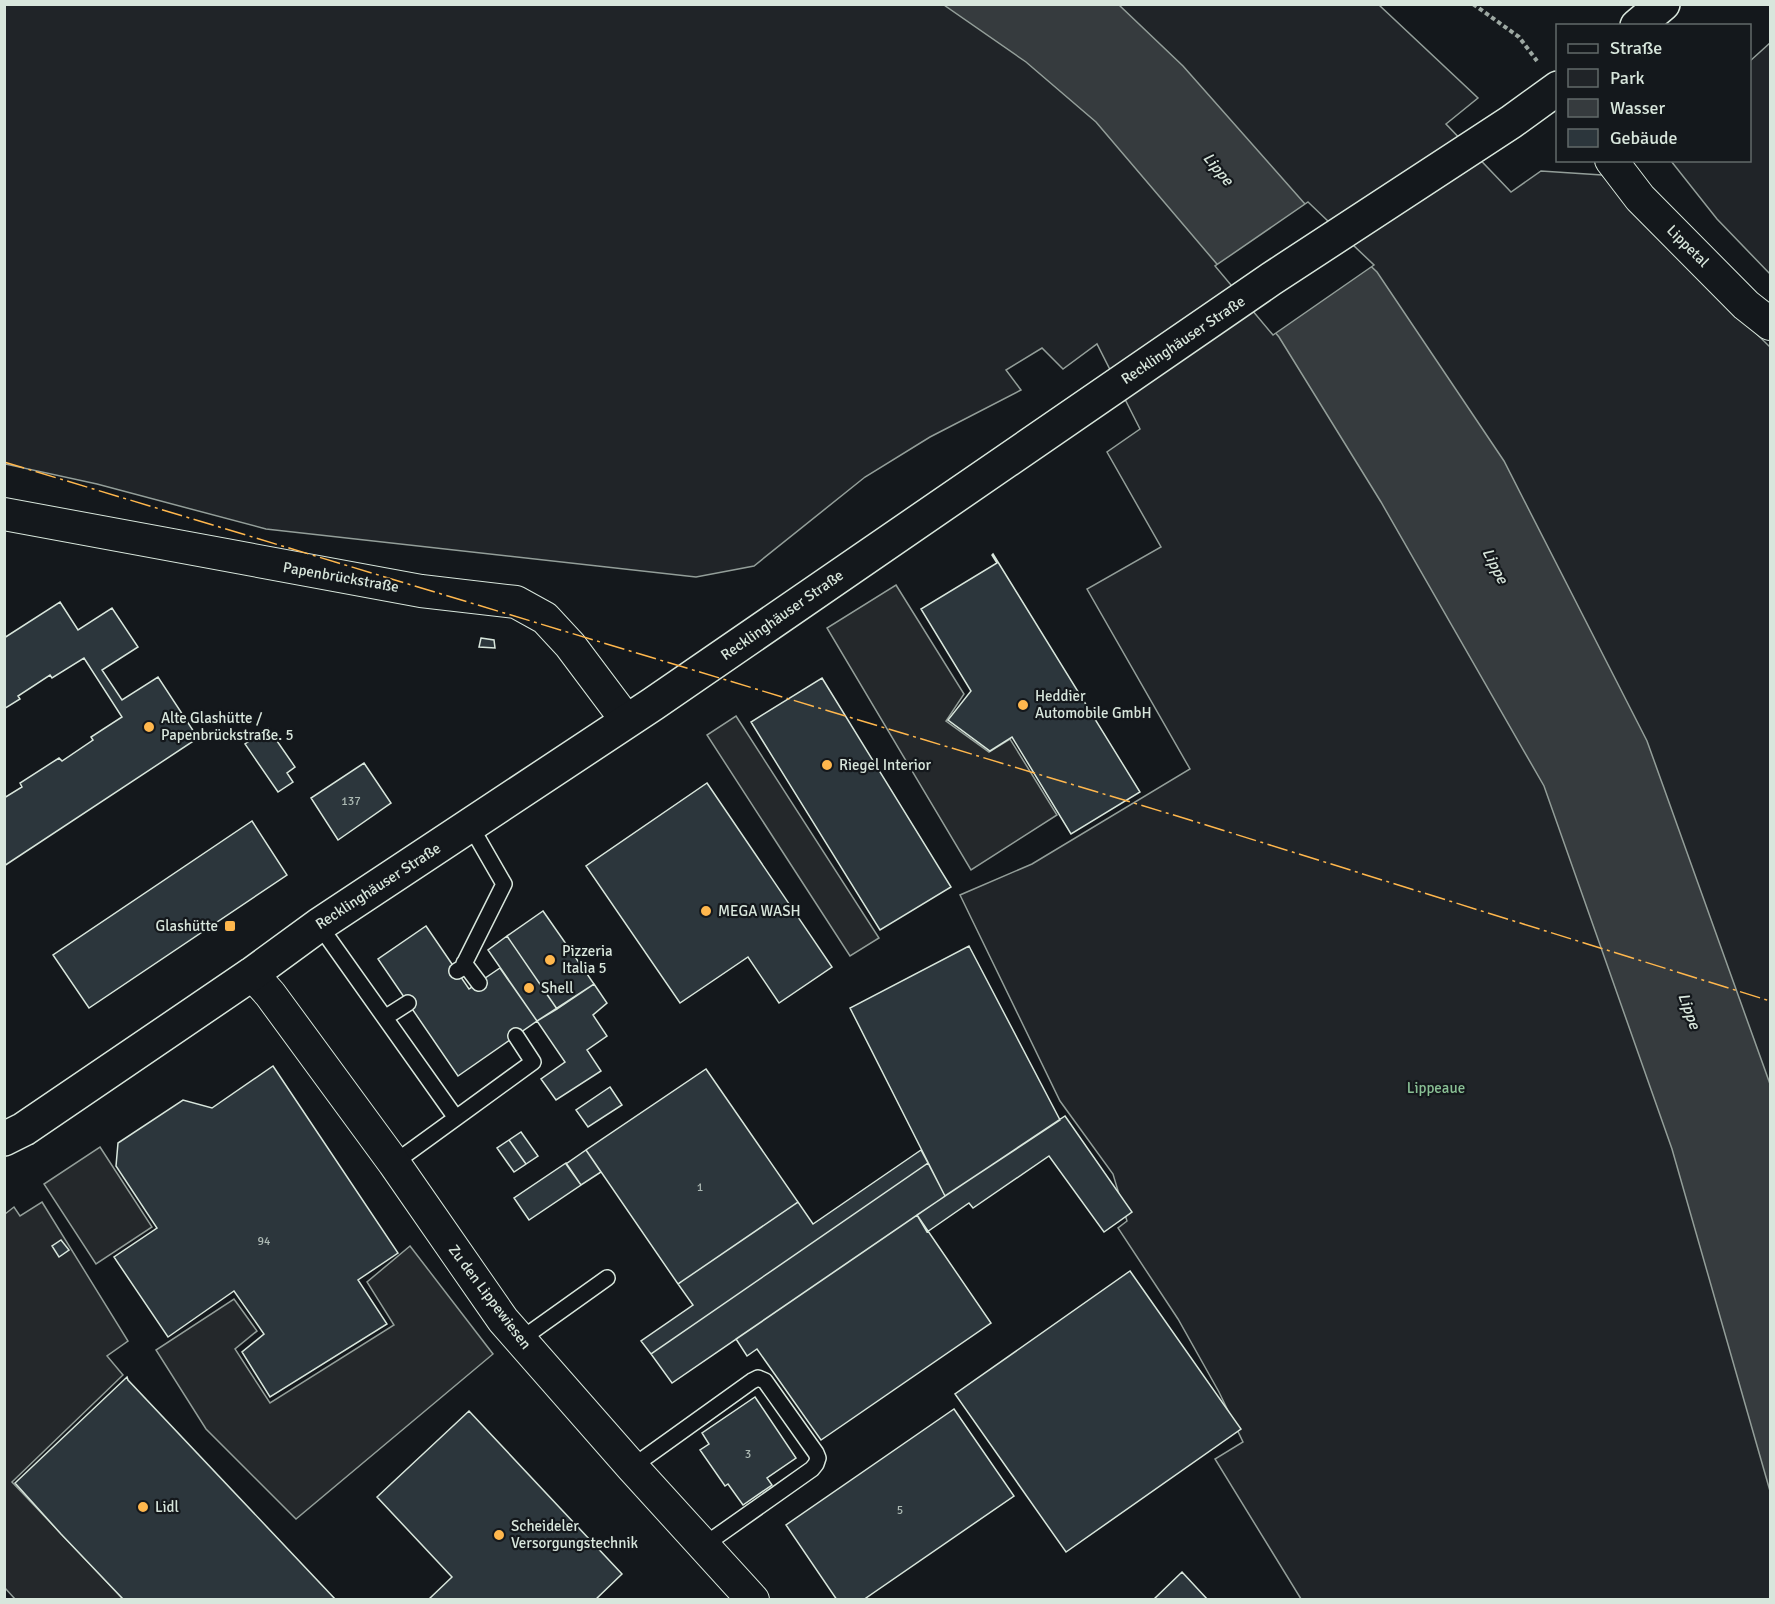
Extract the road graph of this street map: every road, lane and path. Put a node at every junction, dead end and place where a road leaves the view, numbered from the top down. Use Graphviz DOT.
graph roads {
  1 [pos="1473,4"];
  2 [pos="1664,4"];
  3 [pos="1639,24"];
  4 [pos="1550,78"];
  5 [pos="1613,162"];
  6 [pos="1770,324"];
  7 [pos="4,514"];
  8 [pos="627,721"];
  9 [pos="470,825"];
  10 [pos="319,925"];
  11 [pos="252,974"];
  12 [pos="479,982"];
  13 [pos="408,1003"];
  14 [pos="386,1017"];
  15 [pos="516,1036"];
  16 [pos="456,1118"];
  17 [pos="4,1139"];
  18 [pos="394,1163"];
  19 [pos="607,1278"];
  20 [pos="520,1340"];
  21 [pos="632,1467"];
  22 [pos="703,1546"];
  23 [pos="753,1599"];
  1 -- 4 [label="path"];
  2 -- 3 [label="main road"];
  4 -- 8 [label="main road, Recklinghäuser Straße"];
  5 -- 6 [label="street, Lippetal"];
  7 -- 8 [label="street, Papenbrückstraße"];
  8 -- 9 [label="main road, Recklinghäuser Straße"];
  9 -- 10 [label="main road, Recklinghäuser Straße"];
  9 -- 12 [label="lane"];
  10 -- 11 [label="main road, Recklinghäuser Straße"];
  10 -- 14 [label="lane"];
  11 -- 17 [label="main road, Recklinghäuser Straße"];
  11 -- 18 [label="street, Zu den Lippewiesen"];
  13 -- 14 [label="lane"];
  14 -- 16 [label="lane"];
  15 -- 16 [label="lane"];
  16 -- 18 [label="lane"];
  18 -- 20 [label="street, Zu den Lippewiesen"];
  19 -- 20 [label="lane"];
  20 -- 21 [label="street, Zu den Lippewiesen"];
  21 -- 22 [label="street, Zu den Lippewiesen"];
  21 -- 22 [label="lane"];
  22 -- 23 [label="street, Zu den Lippewiesen"];
}
